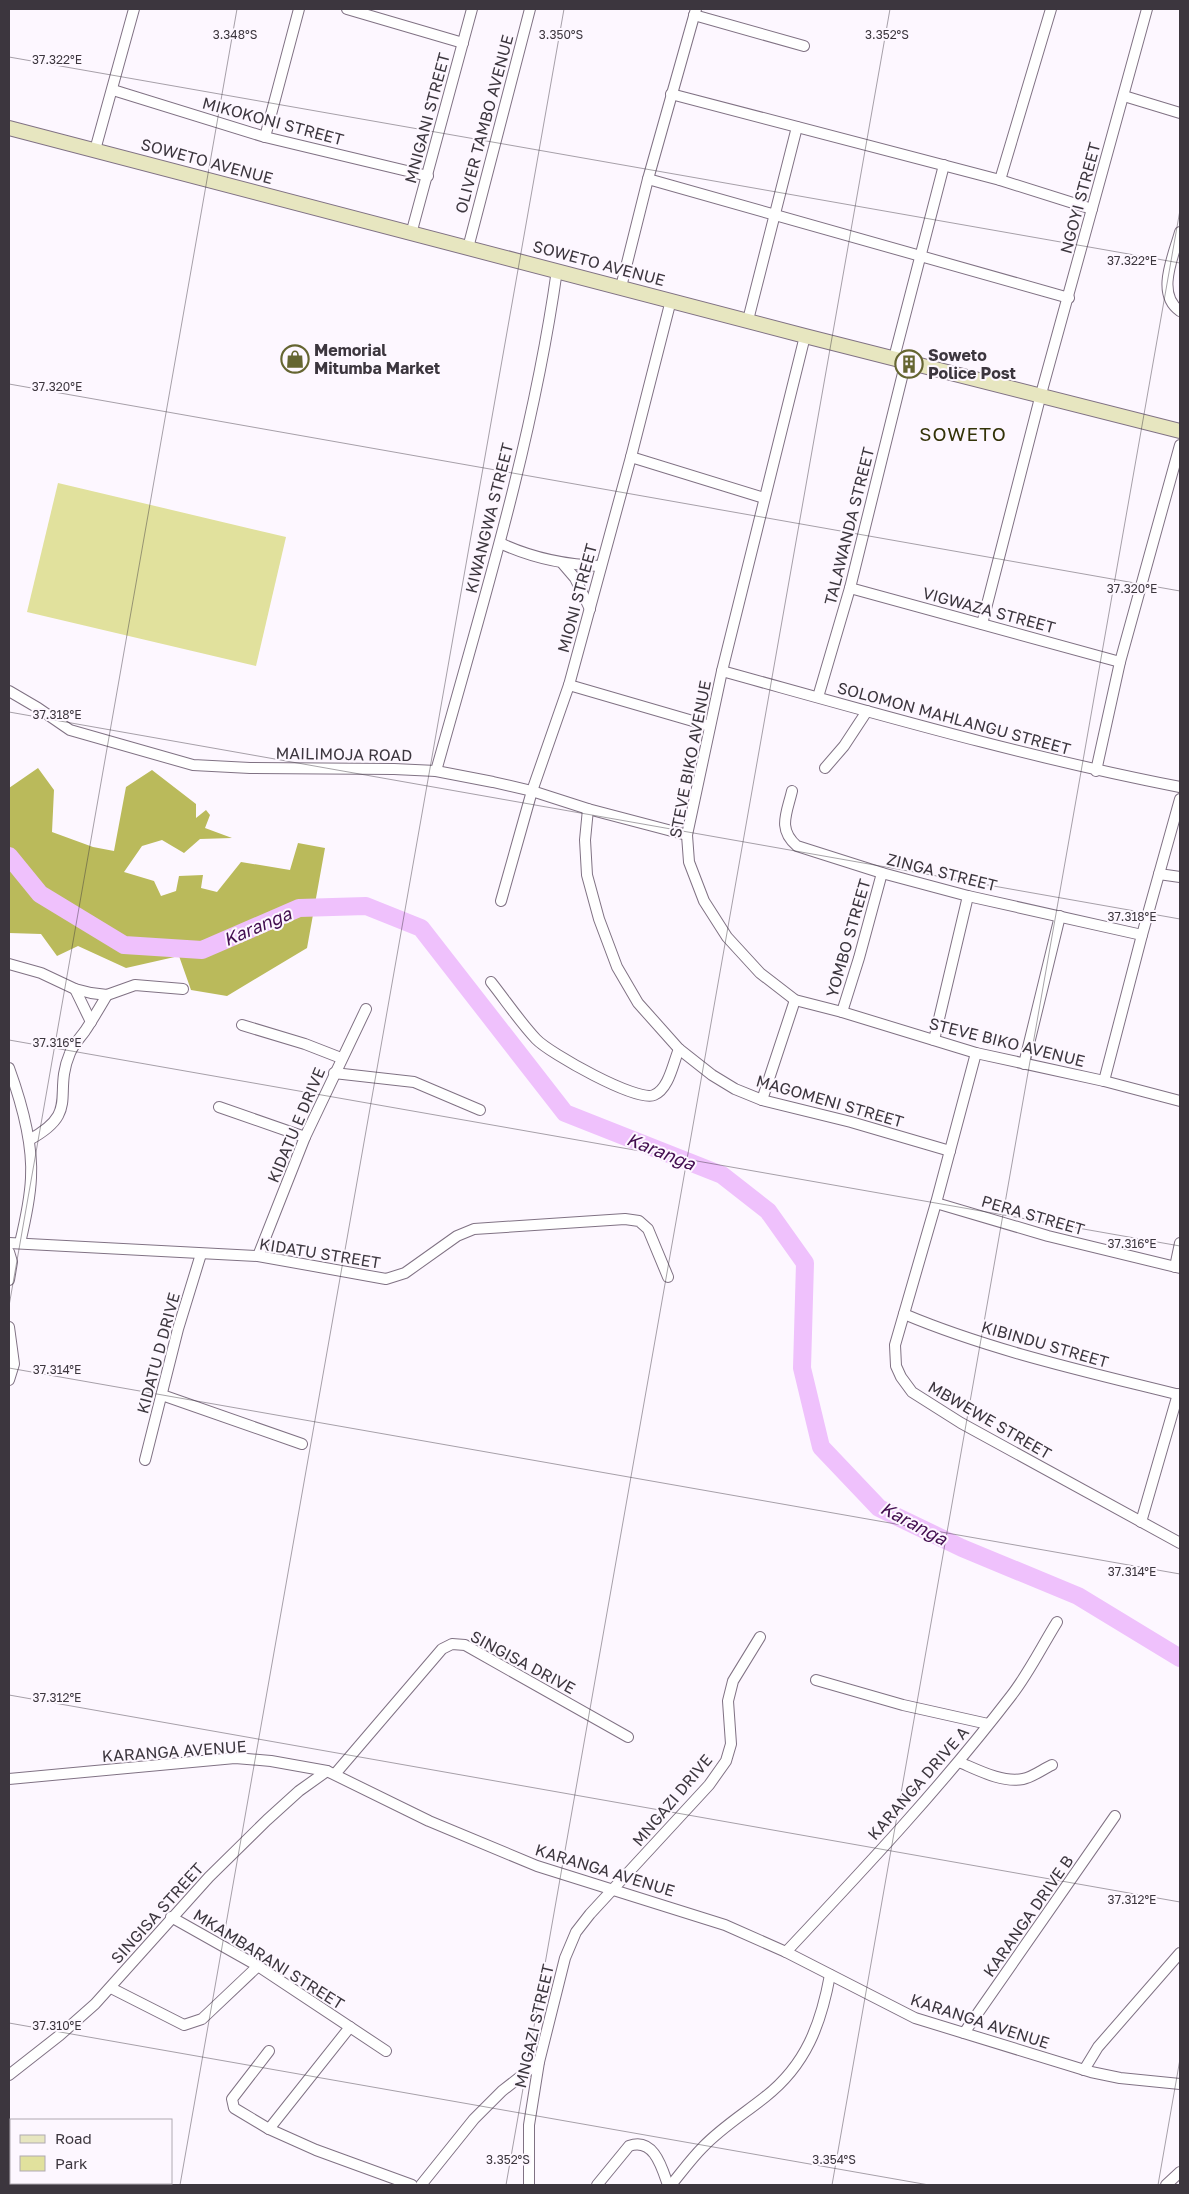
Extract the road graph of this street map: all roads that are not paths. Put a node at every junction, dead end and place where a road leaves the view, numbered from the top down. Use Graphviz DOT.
graph roads {
  1 [pos="134,9"];
  2 [pos="299,9"];
  3 [pos="347,9"];
  4 [pos="472,9"];
  5 [pos="530,9"];
  6 [pos="1051,9"];
  7 [pos="1147,9"];
  8 [pos="695,12"];
  9 [pos="462,43"];
  10 [pos="804,46"];
  11 [pos="113,90"];
  12 [pos="672,94"];
  13 [pos="1124,96"];
  14 [pos="1180,113"];
  15 [pos="797,127"];
  16 [pos="9,128"];
  17 [pos="265,137"];
  18 [pos="95,150"];
  19 [pos="944,165"];
  20 [pos="428,176"];
  21 [pos="648,179"];
  22 [pos="1000,180"];
  23 [pos="1092,209"];
  24 [pos="774,213"];
  25 [pos="1180,232"];
  26 [pos="411,234"];
  27 [pos="468,248"];
  28 [pos="921,255"];
  29 [pos="557,270"];
  30 [pos="621,287"];
  31 [pos="1068,298"];
  32 [pos="670,300"];
  33 [pos="1180,311"];
  34 [pos="748,320"];
  35 [pos="805,336"];
  36 [pos="900,359"];
  37 [pos="1041,394"];
  38 [pos="1180,431"];
  39 [pos="1180,445"];
  40 [pos="631,457"];
  41 [pos="764,498"];
  42 [pos="500,543"];
  43 [pos="562,564"];
  44 [pos="601,566"];
  45 [pos="850,588"];
  46 [pos="590,609"];
  47 [pos="982,624"];
  48 [pos="1120,662"];
  49 [pos="722,671"];
  50 [pos="569,685"];
  51 [pos="9,690"];
  52 [pos="818,697"];
  53 [pos="867,711"];
  54 [pos="710,726"];
  55 [pos="825,768"];
  56 [pos="1096,771"];
  57 [pos="436,772"];
  58 [pos="1180,787"];
  59 [pos="532,791"];
  60 [pos="792,791"];
  61 [pos="1180,799"];
  62 [pos="588,810"];
  63 [pos="687,835"];
  64 [pos="882,873"];
  65 [pos="1159,874"];
  66 [pos="1180,877"];
  67 [pos="968,896"];
  68 [pos="501,901"];
  69 [pos="1060,916"];
  70 [pos="1142,935"];
  71 [pos="9,964"];
  72 [pos="491,982"];
  73 [pos="183,988"];
  74 [pos="75,989"];
  75 [pos="107,995"];
  76 [pos="795,1000"];
  77 [pos="366,1008"];
  78 [pos="842,1012"];
  79 [pos="91,1022"];
  80 [pos="242,1025"];
  81 [pos="934,1040"];
  82 [pos="679,1049"];
  83 [pos="976,1053"];
  84 [pos="341,1058"];
  85 [pos="1024,1064"];
  86 [pos="9,1068"];
  87 [pos="334,1073"];
  88 [pos="1104,1081"];
  89 [pos="762,1100"];
  90 [pos="1180,1101"];
  91 [pos="219,1107"];
  92 [pos="480,1110"];
  93 [pos="305,1137"];
  94 [pos="28,1140"];
  95 [pos="950,1151"];
  96 [pos="936,1203"];
  97 [pos="9,1243"];
  98 [pos="20,1243"];
  99 [pos="1180,1243"];
  100 [pos="9,1252"];
  101 [pos="201,1254"];
  102 [pos="258,1256"];
  103 [pos="1178,1267"];
  104 [pos="668,1276"];
  105 [pos="9,1280"];
  106 [pos="904,1314"];
  107 [pos="9,1327"];
  108 [pos="9,1380"];
  109 [pos="162,1395"];
  110 [pos="1179,1395"];
  111 [pos="302,1444"];
  112 [pos="145,1460"];
  113 [pos="1141,1522"];
  114 [pos="1180,1543"];
  115 [pos="1057,1622"];
  116 [pos="760,1637"];
  117 [pos="816,1680"];
  118 [pos="988,1724"];
  119 [pos="628,1736"];
  120 [pos="959,1762"];
  121 [pos="1052,1765"];
  122 [pos="331,1773"];
  123 [pos="9,1779"];
  124 [pos="1116,1816"];
  125 [pos="614,1890"];
  126 [pos="171,1917"];
  127 [pos="786,1952"];
  128 [pos="1180,1953"];
  129 [pos="258,1966"];
  130 [pos="830,1975"];
  131 [pos="111,1988"];
  132 [pos="350,2026"];
  133 [pos="964,2033"];
  134 [pos="269,2051"];
  135 [pos="386,2051"];
  136 [pos="539,2062"];
  137 [pos="1084,2070"];
  138 [pos="9,2075"];
  139 [pos="1180,2084"];
  140 [pos="269,2129"];
  141 [pos="1180,2172"];
  142 [pos="412,2185"];
  143 [pos="421,2185"];
  144 [pos="528,2185"];
  145 [pos="597,2185"];
  146 [pos="669,2185"];
  147 [pos="1166,2185"];
  1 -- 11 [label="street"];
  2 -- 17 [label="street"];
  3 -- 9 [label="street"];
  4 -- 9 [label="street, MNIGANI STREET"];
  5 -- 27 [label="street, OLIVER TAMBO AVENUE"];
  6 -- 22 [label="street"];
  7 -- 13 [label="street, NGOYI STREET"];
  8 -- 10 [label="street"];
  8 -- 12 [label="street"];
  9 -- 20 [label="street, MNIGANI STREET"];
  11 -- 17 [label="street, MIKOKONI STREET"];
  11 -- 18 [label="street"];
  12 -- 15 [label="street"];
  12 -- 21 [label="street"];
  13 -- 14 [label="street"];
  13 -- 23 [label="street, NGOYI STREET"];
  15 -- 19 [label="street"];
  15 -- 24 [label="street"];
  16 -- 18 [label="street, SOWETO AVENUE"];
  17 -- 20 [label="street, MIKOKONI STREET"];
  18 -- 26 [label="street, SOWETO AVENUE"];
  19 -- 22 [label="street"];
  19 -- 28 [label="street, TALAWANDA STREET"];
  20 -- 26 [label="street, MNIGANI STREET"];
  21 -- 24 [label="street"];
  21 -- 30 [label="street"];
  22 -- 23 [label="street"];
  23 -- 31 [label="street, NGOYI STREET"];
  24 -- 28 [label="street"];
  24 -- 34 [label="street"];
  25 -- 33 [label="street"];
  26 -- 27 [label="street, SOWETO AVENUE"];
  27 -- 29 [label="street, SOWETO AVENUE"];
  28 -- 31 [label="street"];
  28 -- 36 [label="street, TALAWANDA STREET"];
  29 -- 30 [label="street, SOWETO AVENUE"];
  29 -- 42 [label="street, KIWANGWA STREET"];
  30 -- 32 [label="street, SOWETO AVENUE"];
  31 -- 37 [label="street, NGOYI STREET"];
  32 -- 34 [label="street, SOWETO AVENUE"];
  32 -- 40 [label="street, MIONI STREET"];
  34 -- 35 [label="street, SOWETO AVENUE"];
  35 -- 36 [label="street, SOWETO AVENUE"];
  35 -- 41 [label="street, STEVE BIKO AVENUE"];
  36 -- 37 [label="street, SOWETO AVENUE"];
  36 -- 45 [label="street, TALAWANDA STREET"];
  37 -- 38 [label="street, SOWETO AVENUE"];
  37 -- 47 [label="street, NGOYI STREET"];
  39 -- 48 [label="street"];
  40 -- 41 [label="street"];
  40 -- 44 [label="street, MIONI STREET"];
  41 -- 49 [label="street, STEVE BIKO AVENUE"];
  42 -- 43 [label="street"];
  42 -- 57 [label="street, KIWANGWA STREET"];
  43 -- 44 [label="street"];
  43 -- 46 [label="street"];
  44 -- 46 [label="street, MIONI STREET"];
  45 -- 47 [label="street, VIGWAZA STREET"];
  45 -- 52 [label="street, TALAWANDA STREET"];
  46 -- 50 [label="street, MIONI STREET"];
  47 -- 48 [label="street, VIGWAZA STREET"];
  48 -- 56 [label="street"];
  49 -- 52 [label="street, SOLOMON MAHLANGU STREET"];
  49 -- 54 [label="street, STEVE BIKO AVENUE"];
  50 -- 54 [label="street"];
  50 -- 59 [label="street, MIONI STREET"];
  51 -- 57 [label="street, MAILIMOJA ROAD"];
  52 -- 53 [label="street, SOLOMON MAHLANGU STREET"];
  53 -- 55 [label="street"];
  53 -- 56 [label="street, SOLOMON MAHLANGU STREET"];
  54 -- 63 [label="street, STEVE BIKO AVENUE"];
  56 -- 58 [label="street, SOLOMON MAHLANGU STREET"];
  57 -- 59 [label="street, MAILIMOJA ROAD"];
  59 -- 62 [label="street, MAILIMOJA ROAD"];
  59 -- 68 [label="street, MIONI STREET"];
  60 -- 64 [label="street, ZINGA STREET"];
  61 -- 65 [label="street"];
  62 -- 63 [label="street, MAILIMOJA ROAD"];
  62 -- 82 [label="street, MAGOMENI STREET"];
  63 -- 76 [label="street, STEVE BIKO AVENUE"];
  64 -- 67 [label="street, ZINGA STREET"];
  64 -- 78 [label="street, YOMBO STREET"];
  65 -- 66 [label="street"];
  65 -- 70 [label="street"];
  67 -- 69 [label="street, ZINGA STREET"];
  67 -- 81 [label="street"];
  69 -- 70 [label="street, ZINGA STREET"];
  69 -- 85 [label="street"];
  70 -- 88 [label="street"];
  71 -- 74 [label="street"];
  72 -- 82 [label="street"];
  73 -- 75 [label="street"];
  74 -- 75 [label="street"];
  74 -- 79 [label="street"];
  75 -- 79 [label="street"];
  76 -- 78 [label="street, STEVE BIKO AVENUE"];
  76 -- 89 [label="street"];
  77 -- 84 [label="street, KIDATU E DRIVE"];
  78 -- 81 [label="street, STEVE BIKO AVENUE"];
  79 -- 94 [label="street"];
  80 -- 84 [label="street"];
  81 -- 83 [label="street, STEVE BIKO AVENUE"];
  82 -- 89 [label="street, MAGOMENI STREET"];
  83 -- 85 [label="street, STEVE BIKO AVENUE"];
  83 -- 95 [label="street, MBWEWE STREET"];
  84 -- 87 [label="street, KIDATU E DRIVE"];
  85 -- 88 [label="street, STEVE BIKO AVENUE"];
  86 -- 94 [label="street"];
  87 -- 92 [label="street"];
  87 -- 93 [label="street, KIDATU E DRIVE"];
  88 -- 90 [label="street, STEVE BIKO AVENUE"];
  89 -- 95 [label="street, MAGOMENI STREET"];
  91 -- 93 [label="street"];
  93 -- 102 [label="street, KIDATU E DRIVE"];
  94 -- 98 [label="street"];
  95 -- 96 [label="street, MBWEWE STREET"];
  96 -- 103 [label="street, PERA STREET"];
  96 -- 106 [label="street, MBWEWE STREET"];
  97 -- 98 [label="street, KIDATU STREET"];
  98 -- 101 [label="street, KIDATU STREET"];
  99 -- 103 [label="street"];
  100 -- 105 [label="street"];
  101 -- 102 [label="street, KIDATU STREET"];
  101 -- 109 [label="street, KIDATU D DRIVE"];
  102 -- 104 [label="street, KIDATU STREET"];
  106 -- 110 [label="street, KIBINDU STREET"];
  106 -- 113 [label="street, MBWEWE STREET"];
  107 -- 108 [label="street"];
  109 -- 111 [label="street"];
  109 -- 112 [label="street, KIDATU D DRIVE"];
  110 -- 113 [label="street"];
  113 -- 114 [label="street, MBWEWE STREET"];
  115 -- 118 [label="street, KARANGA DRIVE A"];
  116 -- 125 [label="street, MNGAZI DRIVE"];
  117 -- 118 [label="street"];
  118 -- 120 [label="street, KARANGA DRIVE A"];
  119 -- 122 [label="street, SINGISA DRIVE"];
  120 -- 121 [label="street"];
  120 -- 127 [label="street, KARANGA DRIVE A"];
  122 -- 123 [label="street, KARANGA AVENUE"];
  122 -- 125 [label="street, KARANGA AVENUE"];
  122 -- 126 [label="street, SINGISA STREET"];
  124 -- 133 [label="street, KARANGA DRIVE B"];
  125 -- 127 [label="street, KARANGA AVENUE"];
  125 -- 136 [label="street, MNGAZI STREET"];
  126 -- 129 [label="street, MKAMBARANI STREET"];
  126 -- 131 [label="street, SINGISA STREET"];
  127 -- 130 [label="street, KARANGA AVENUE"];
  128 -- 137 [label="street"];
  129 -- 131 [label="street"];
  129 -- 132 [label="street, MKAMBARANI STREET"];
  130 -- 133 [label="street, KARANGA AVENUE"];
  130 -- 146 [label="street"];
  131 -- 138 [label="street, SINGISA STREET"];
  132 -- 135 [label="street, MKAMBARANI STREET"];
  132 -- 140 [label="street, MKAMBARANI STREET"];
  133 -- 137 [label="street, KARANGA AVENUE"];
  134 -- 140 [label="street"];
  136 -- 143 [label="street"];
  136 -- 144 [label="street, MNGAZI STREET"];
  137 -- 139 [label="street, KARANGA AVENUE"];
  140 -- 142 [label="street"];
  141 -- 147 [label="street"];
  145 -- 146 [label="street"];
}
